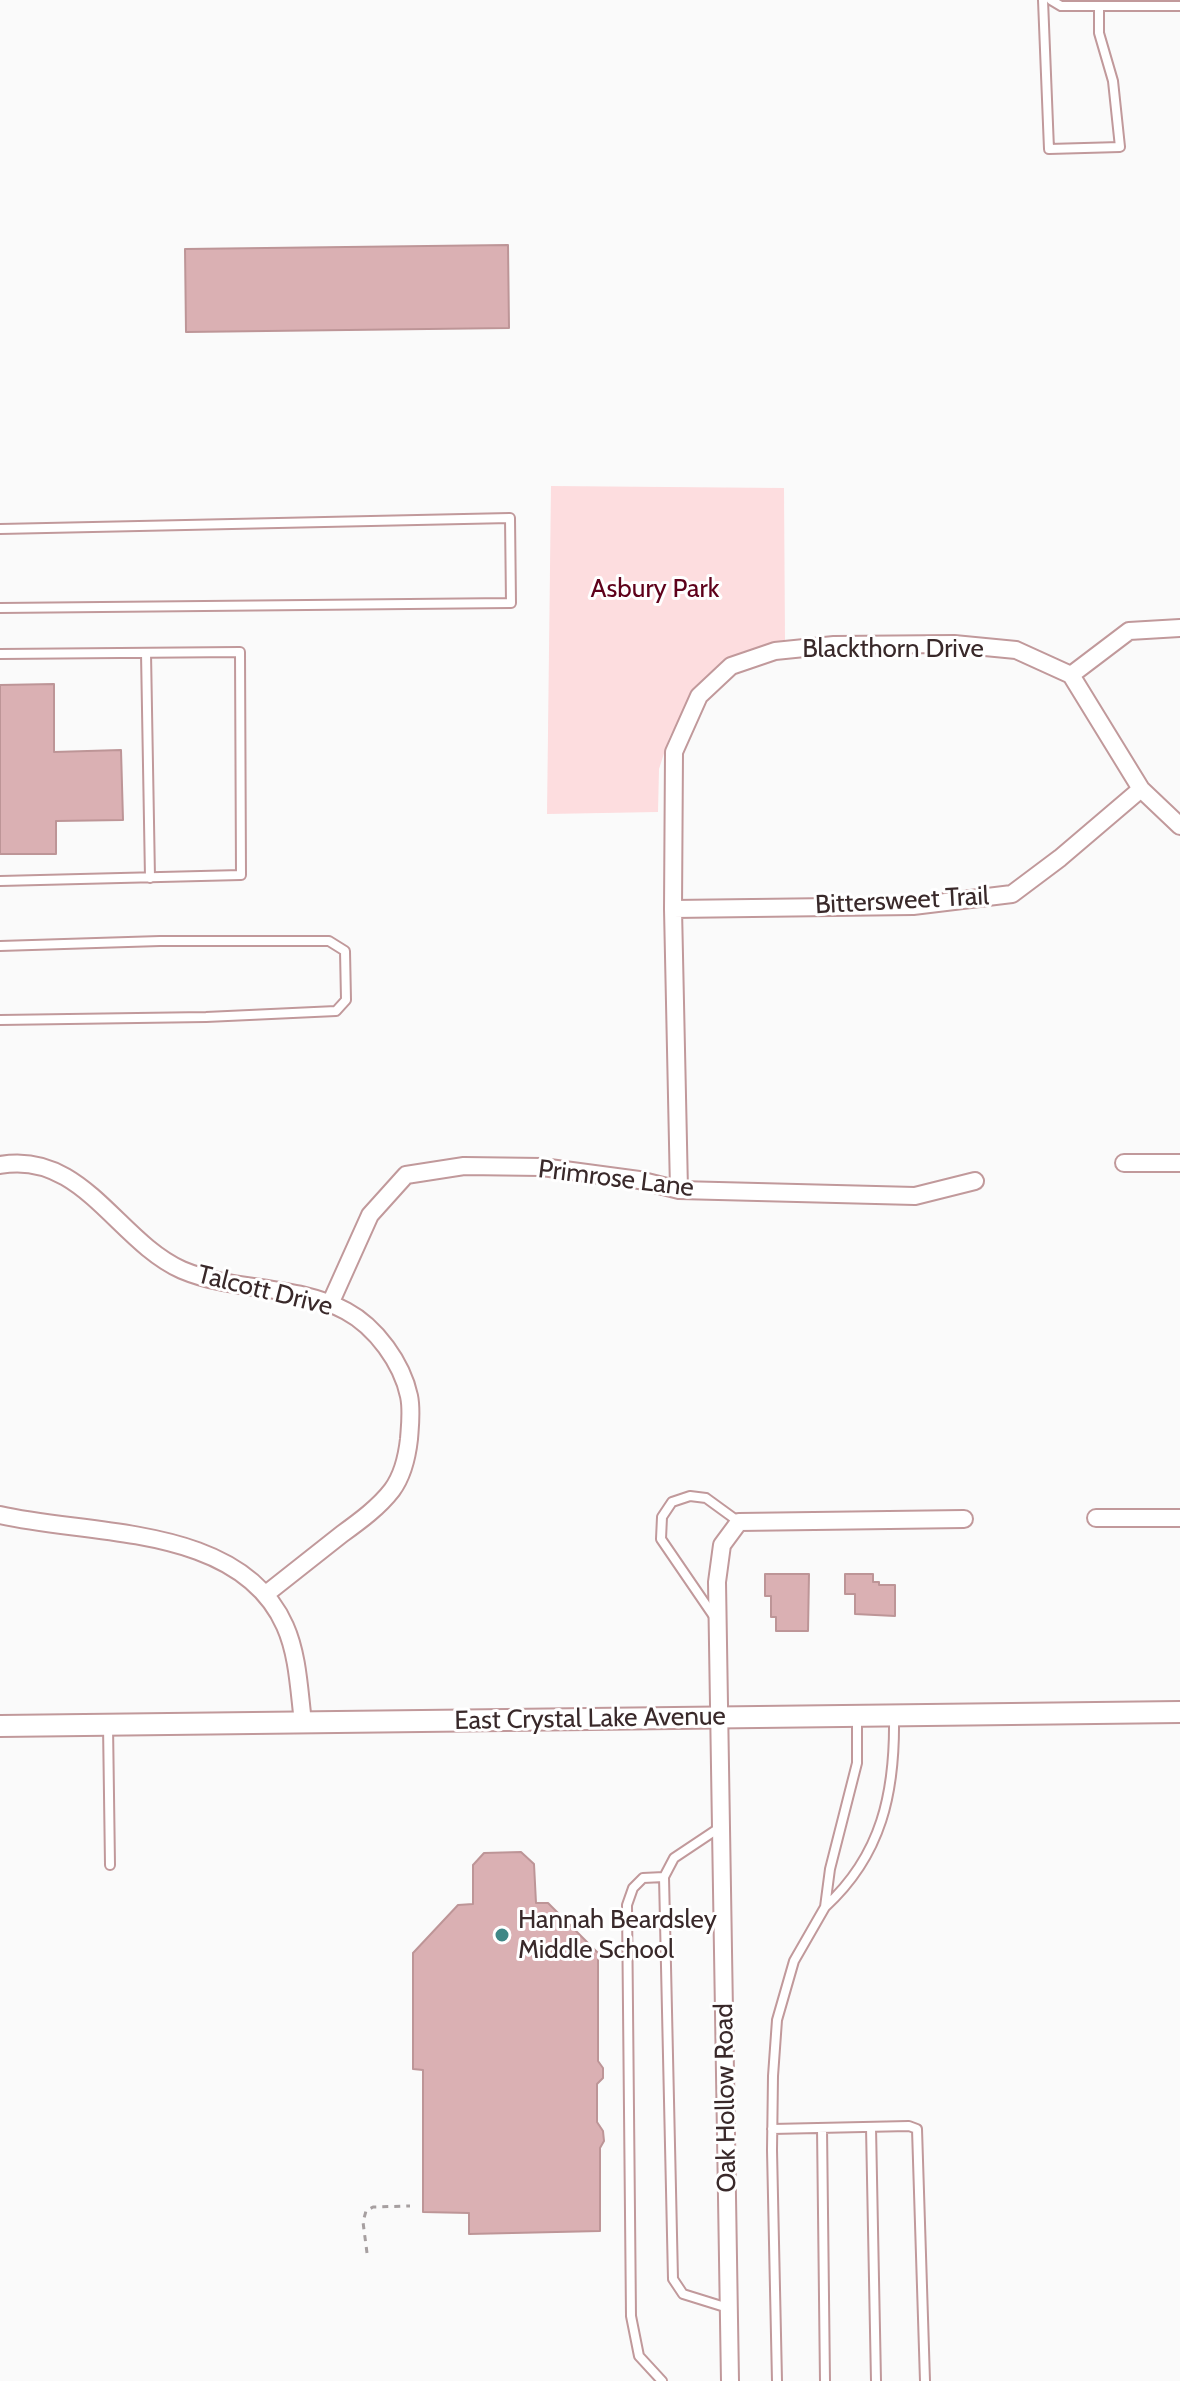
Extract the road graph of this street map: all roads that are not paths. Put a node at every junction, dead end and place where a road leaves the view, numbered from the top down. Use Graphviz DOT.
graph roads {
  1 [pos="1043,0"];
  2 [pos="1051,0"];
  3 [pos="1180,6"];
  4 [pos="1099,7"];
  5 [pos="0,529"];
  6 [pos="0,608"];
  7 [pos="1180,628"];
  8 [pos="146,653"];
  9 [pos="0,654"];
  10 [pos="1071,675"];
  11 [pos="1141,789"];
  12 [pos="1180,826"];
  13 [pos="150,878"];
  14 [pos="0,881"];
  15 [pos="673,909"];
  16 [pos="0,946"];
  17 [pos="0,1020"];
  18 [pos="1124,1163"];
  19 [pos="1180,1163"];
  20 [pos="0,1165"];
  21 [pos="975,1181"];
  22 [pos="679,1190"];
  23 [pos="330,1304"];
  24 [pos="0,1515"];
  25 [pos="1096,1518"];
  26 [pos="1180,1518"];
  27 [pos="964,1519"];
  28 [pos="739,1522"];
  29 [pos="266,1594"];
  30 [pos="718,1622"];
  31 [pos="1180,1712"];
  32 [pos="894,1715"];
  33 [pos="857,1716"];
  34 [pos="721,1717"];
  35 [pos="303,1722"];
  36 [pos="108,1724"];
  37 [pos="0,1726"];
  38 [pos="722,1826"];
  39 [pos="110,1865"];
  40 [pos="664,1877"];
  41 [pos="825,1907"];
  42 [pos="871,2127"];
  43 [pos="822,2128"];
  44 [pos="772,2129"];
  45 [pos="729,2309"];
  46 [pos="662,2381"];
  47 [pos="730,2381"];
  48 [pos="777,2381"];
  49 [pos="825,2381"];
  50 [pos="876,2381"];
  51 [pos="925,2381"];
  1 -- 4 [label="lane"];
  2 -- 4 [label="lane"];
  3 -- 4 [label="lane"];
  5 -- 6 [label="lane"];
  7 -- 10 [label="street"];
  8 -- 9 [label="lane"];
  8 -- 13 [label="lane"];
  8 -- 13 [label="lane"];
  10 -- 11 [label="street"];
  10 -- 15 [label="street, Blackthorn Drive"];
  11 -- 12 [label="street"];
  11 -- 15 [label="street, Bittersweet Trail"];
  13 -- 14 [label="lane"];
  15 -- 22 [label="street, Blackthorn Drive"];
  16 -- 17 [label="lane"];
  18 -- 19 [label="street"];
  20 -- 23 [label="street, Talcott Drive"];
  21 -- 22 [label="street, Primrose Lane"];
  22 -- 23 [label="street, Primrose Lane"];
  23 -- 29 [label="street, Talcott Drive"];
  24 -- 29 [label="street"];
  25 -- 26 [label="street"];
  27 -- 28 [label="street"];
  28 -- 30 [label="street, Oak Hollow Road"];
  28 -- 30 [label="lane"];
  29 -- 35 [label="street"];
  30 -- 34 [label="street, Oak Hollow Road"];
  31 -- 32 [label="street, East Crystal Lake Avenue"];
  32 -- 33 [label="street, East Crystal Lake Avenue"];
  32 -- 41 [label="lane"];
  33 -- 34 [label="street, East Crystal Lake Avenue"];
  33 -- 41 [label="lane"];
  34 -- 35 [label="street, East Crystal Lake Avenue"];
  34 -- 38 [label="street, Oak Hollow Road"];
  35 -- 36 [label="street, East Crystal Lake Avenue"];
  36 -- 37 [label="street, East Crystal Lake Avenue"];
  36 -- 39 [label="lane"];
  38 -- 40 [label="lane"];
  38 -- 45 [label="street, Oak Hollow Road"];
  40 -- 45 [label="lane"];
  40 -- 46 [label="lane"];
  41 -- 44 [label="lane"];
  42 -- 43 [label="lane"];
  42 -- 50 [label="lane"];
  42 -- 51 [label="lane"];
  43 -- 44 [label="lane"];
  43 -- 49 [label="lane"];
  44 -- 48 [label="lane"];
  45 -- 47 [label="street, Oak Hollow Road"];
}
